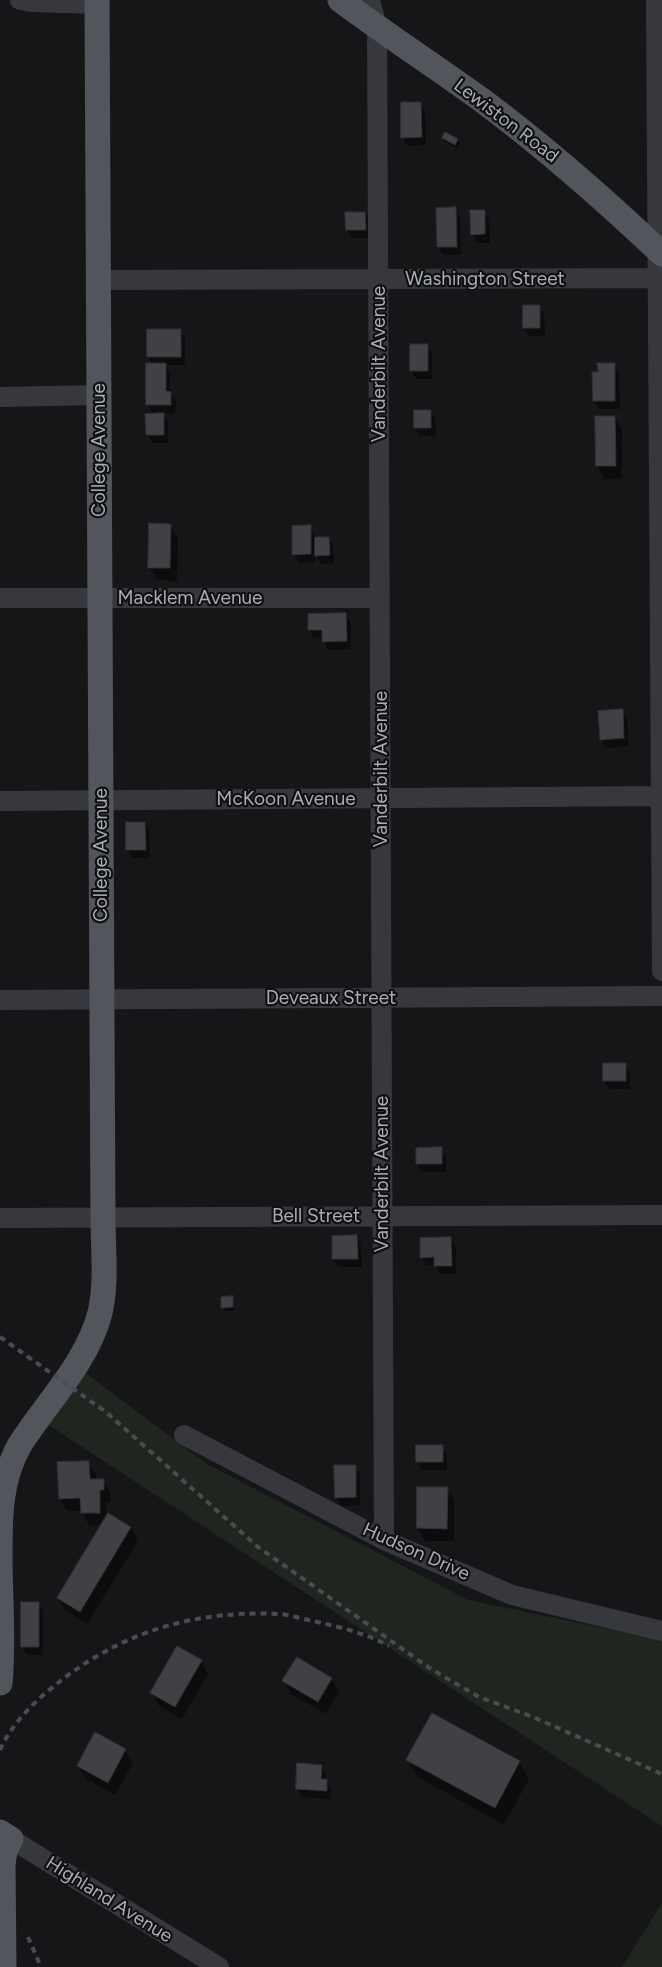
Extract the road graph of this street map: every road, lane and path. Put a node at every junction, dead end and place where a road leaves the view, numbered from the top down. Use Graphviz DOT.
graph roads {
  1 [pos="20,0"];
  2 [pos="340,0"];
  3 [pos="370,0"];
  4 [pos="656,0"];
  5 [pos="97,2"];
  6 [pos="377,28"];
  7 [pos="659,45"];
  8 [pos="660,265"];
  9 [pos="378,279"];
  10 [pos="98,280"];
  11 [pos="99,395"];
  12 [pos="0,396"];
  13 [pos="0,598"];
  14 [pos="100,598"];
  15 [pos="380,598"];
  16 [pos="662,796"];
  17 [pos="381,798"];
  18 [pos="0,800"];
  19 [pos="101,800"];
  20 [pos="662,971"];
  21 [pos="662,996"];
  22 [pos="382,998"];
  23 [pos="102,999"];
  24 [pos="0,1000"];
  25 [pos="662,1214"];
  26 [pos="383,1216"];
  27 [pos="0,1218"];
  28 [pos="103,1218"];
  29 [pos="184,1436"];
  30 [pos="384,1540"];
  31 [pos="0,1599"];
  32 [pos="662,1631"];
  33 [pos="0,1683"];
  34 [pos="5,1836"];
  35 [pos="4,1967"];
  36 [pos="219,1967"];
  1 -- 5 [label="street"];
  2 -- 6 [label="main road, Lewiston Road"];
  3 -- 6 [label="street, Vanderbilt Avenue"];
  4 -- 7 [label="street"];
  5 -- 10 [label="main road, College Avenue"];
  6 -- 8 [label="main road, Lewiston Road"];
  6 -- 9 [label="street, Vanderbilt Avenue"];
  7 -- 8 [label="street"];
  8 -- 9 [label="street, Washington Street"];
  8 -- 16 [label="street"];
  9 -- 10 [label="street, Washington Street"];
  9 -- 15 [label="street, Vanderbilt Avenue"];
  10 -- 11 [label="main road, College Avenue"];
  11 -- 12 [label="street"];
  11 -- 14 [label="main road, College Avenue"];
  13 -- 14 [label="street, Macklem Avenue"];
  14 -- 15 [label="street, Macklem Avenue"];
  14 -- 19 [label="main road, College Avenue"];
  15 -- 17 [label="street, Vanderbilt Avenue"];
  16 -- 17 [label="street, McKoon Avenue"];
  16 -- 20 [label="street"];
  17 -- 19 [label="street, McKoon Avenue"];
  17 -- 22 [label="street, Vanderbilt Avenue"];
  18 -- 19 [label="street, McKoon Avenue"];
  19 -- 23 [label="main road, College Avenue"];
  21 -- 22 [label="street, Deveaux Street"];
  22 -- 23 [label="street, Deveaux Street"];
  22 -- 26 [label="street, Vanderbilt Avenue"];
  23 -- 24 [label="street, Deveaux Street"];
  23 -- 28 [label="main road, College Avenue"];
  25 -- 26 [label="street, Bell Street"];
  26 -- 28 [label="street, Bell Street"];
  26 -- 30 [label="street, Vanderbilt Avenue"];
  27 -- 28 [label="street, Bell Street"];
  28 -- 31 [label="main road, College Avenue"];
  29 -- 30 [label="street, Hudson Drive"];
  30 -- 32 [label="street, Hudson Drive"];
  31 -- 33 [label="main road, College Avenue"];
  34 -- 35 [label="main road"];
  34 -- 36 [label="street, Highland Avenue"];
}
